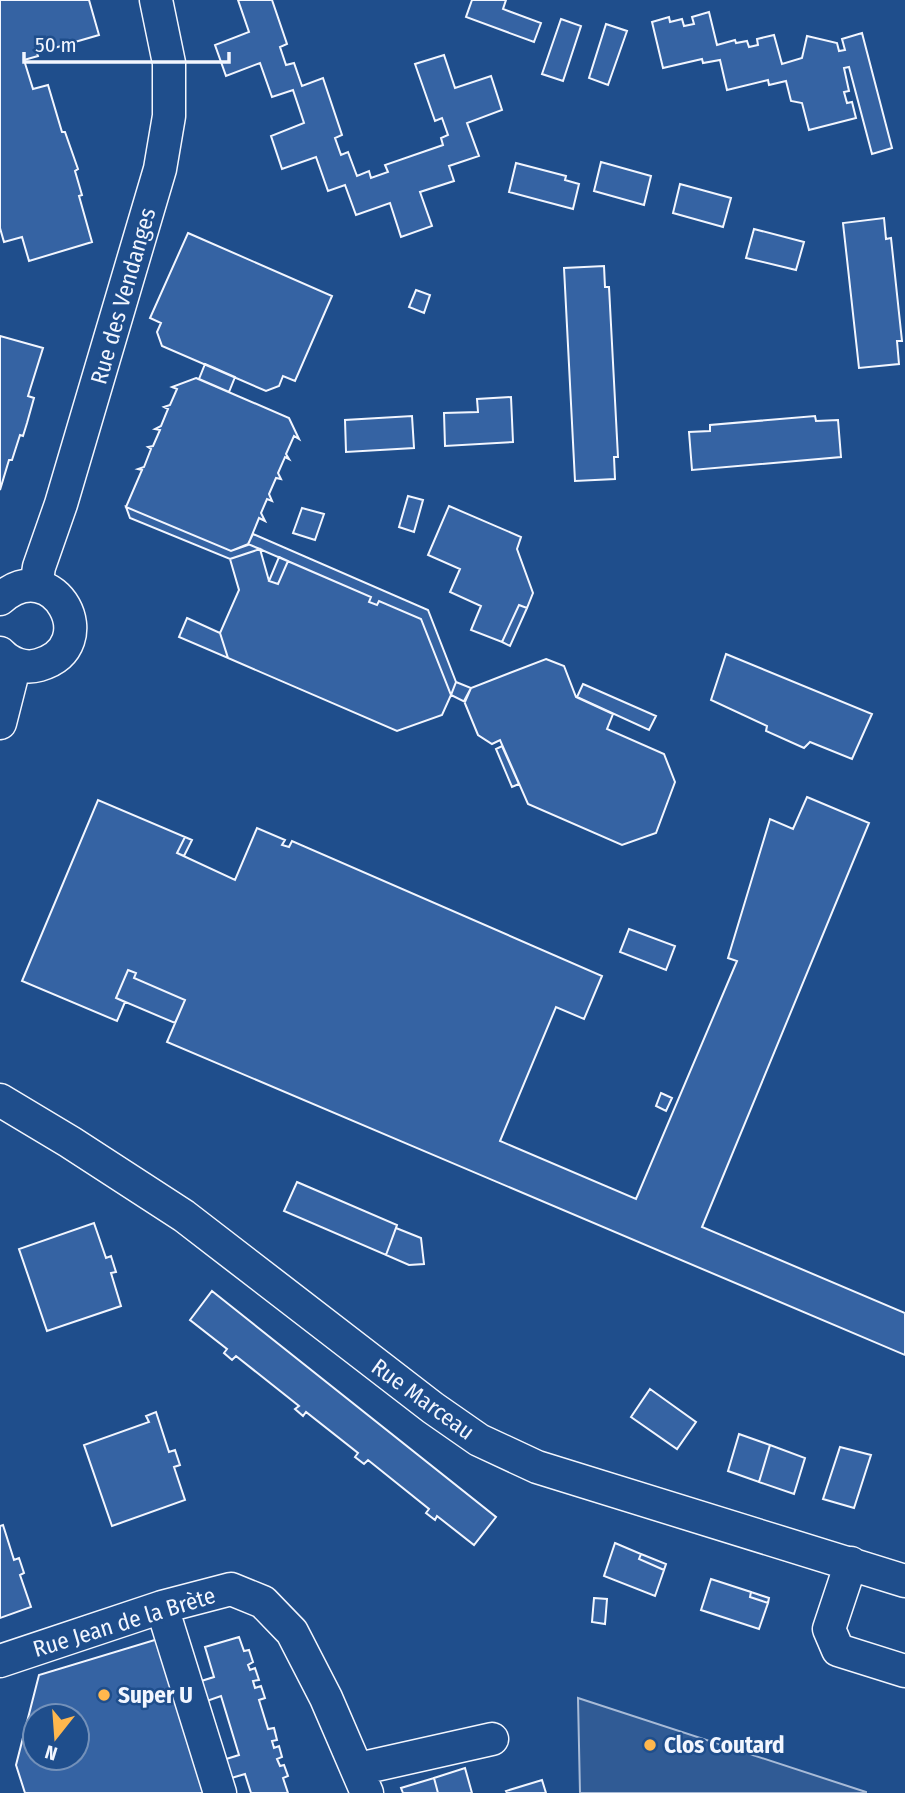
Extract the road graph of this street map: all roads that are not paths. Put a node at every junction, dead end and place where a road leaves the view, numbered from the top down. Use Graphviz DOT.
graph roads {
  1 [pos="156,0"];
  2 [pos="36,586"];
  3 [pos="0,599"];
  4 [pos="8,659"];
  5 [pos="0,723"];
  6 [pos="0,1100"];
  7 [pos="851,1563"];
  8 [pos="905,1581"];
  9 [pos="162,1607"];
  10 [pos="0,1661"];
  11 [pos="905,1671"];
  12 [pos="492,1739"];
  13 [pos="363,1781"];
  14 [pos="220,1793"];
  1 -- 2 [label="street, Rue des Vendanges"];
  2 -- 3 [label="street"];
  2 -- 4 [label="street"];
  4 -- 5 [label="street"];
  6 -- 7 [label="street, Rue Marceau"];
  7 -- 8 [label="street, Rue Marceau"];
  7 -- 11 [label="street"];
  9 -- 10 [label="street, Rue Jean de la Brète"];
  9 -- 13 [label="street, Rue Jean de la Brète"];
  9 -- 14 [label="street"];
  12 -- 13 [label="street, Rue Jean de la Brète"];
}
